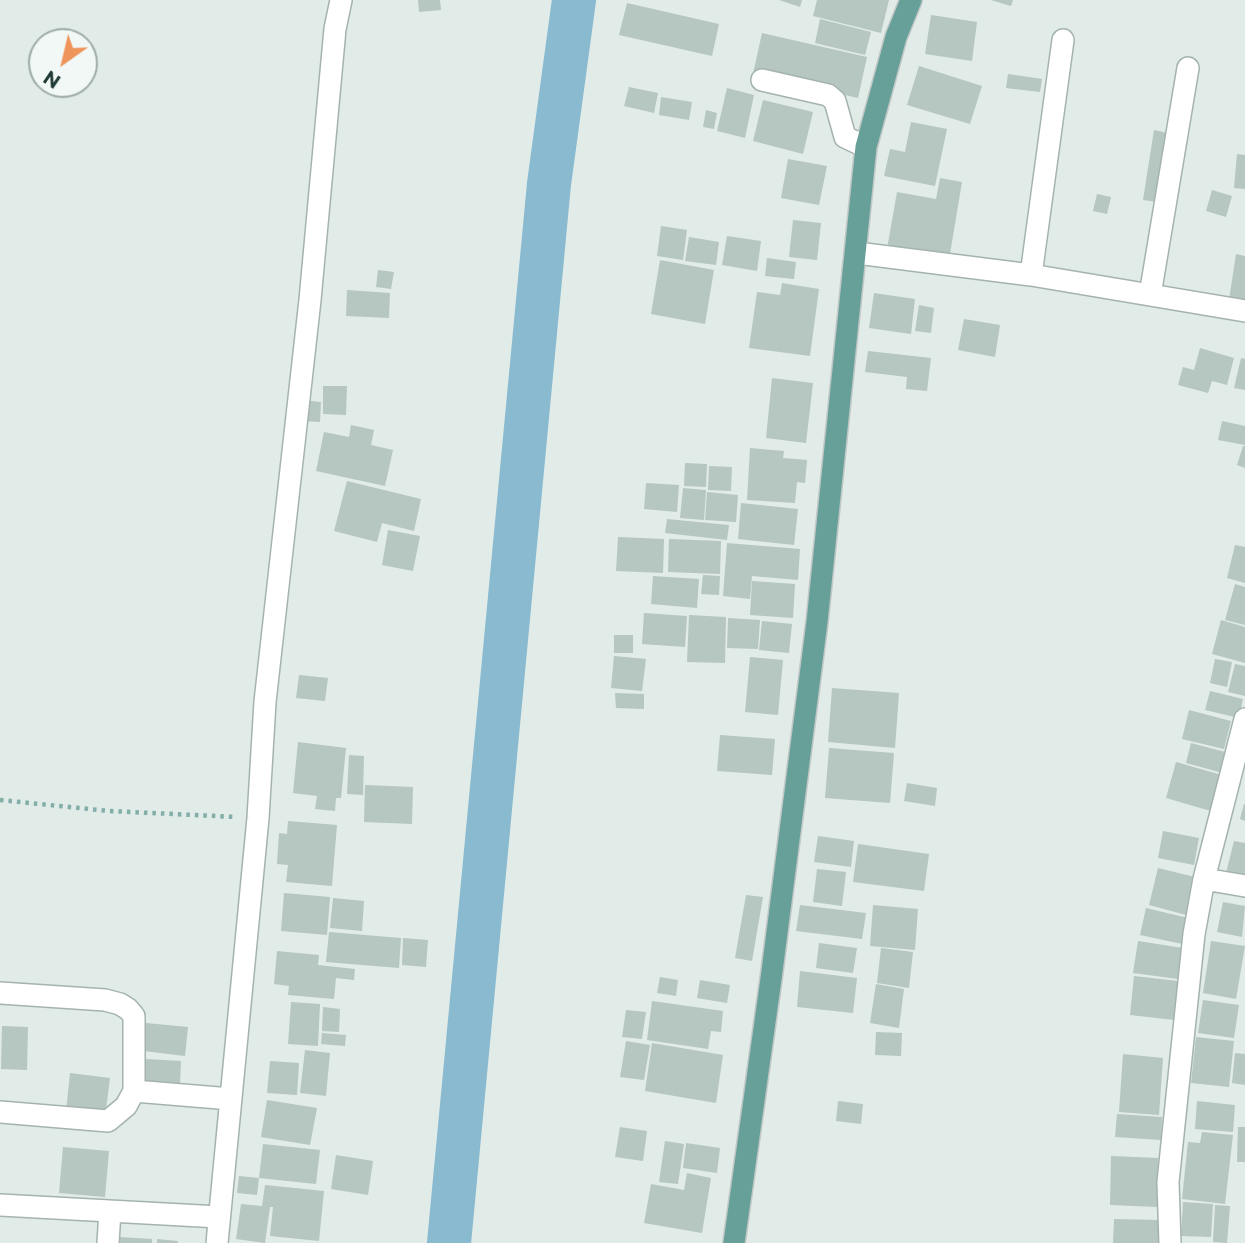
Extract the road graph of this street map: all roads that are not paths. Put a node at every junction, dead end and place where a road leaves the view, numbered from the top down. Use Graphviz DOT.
graph roads {
  1 [pos="341,0"];
  2 [pos="911,0"];
  3 [pos="1063,40"];
  4 [pos="1188,68"];
  5 [pos="762,80"];
  6 [pos="866,147"];
  7 [pos="857,253"];
  8 [pos="1031,275"];
  9 [pos="1150,295"];
  10 [pos="1245,311"];
  11 [pos="1245,719"];
  12 [pos="1204,879"];
  13 [pos="1245,886"];
  14 [pos="0,993"];
  15 [pos="135,1091"];
  16 [pos="231,1099"];
  17 [pos="0,1112"];
  18 [pos="0,1205"];
  19 [pos="110,1211"];
  20 [pos="219,1217"];
  21 [pos="108,1243"];
  22 [pos="217,1243"];
  23 [pos="734,1243"];
  24 [pos="1170,1243"];
  1 -- 16 [label="street"];
  2 -- 6 [label="main road"];
  3 -- 8 [label="street"];
  4 -- 9 [label="street"];
  5 -- 6 [label="street"];
  6 -- 7 [label="main road"];
  7 -- 8 [label="street"];
  7 -- 23 [label="main road"];
  8 -- 9 [label="street"];
  9 -- 10 [label="street"];
  11 -- 12 [label="street"];
  12 -- 13 [label="street"];
  12 -- 24 [label="street"];
  14 -- 15 [label="street"];
  15 -- 16 [label="street"];
  15 -- 17 [label="street"];
  16 -- 20 [label="street"];
  18 -- 19 [label="street"];
  19 -- 20 [label="street"];
  19 -- 21 [label="street"];
  20 -- 22 [label="street"];
}
